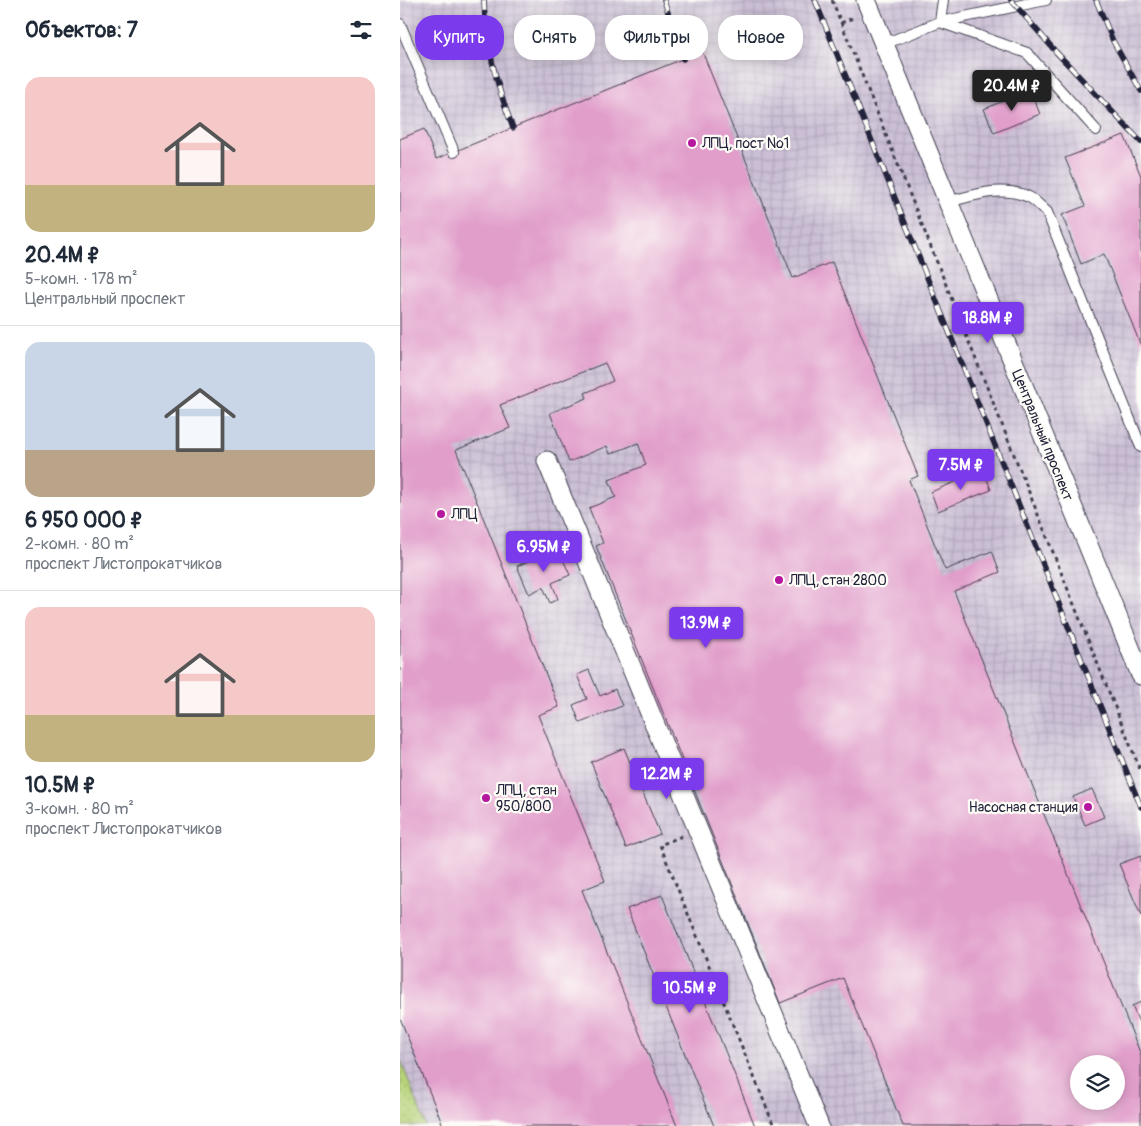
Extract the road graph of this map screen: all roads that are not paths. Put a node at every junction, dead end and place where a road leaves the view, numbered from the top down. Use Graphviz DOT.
graph roads {
  1 [pos="866,0"];
  2 [pos="943,0"];
  3 [pos="1046,0"];
  4 [pos="940,22"];
  5 [pos="400,24"];
  6 [pos="884,44"];
  7 [pos="1096,130"];
  8 [pos="454,152"];
  9 [pos="948,202"];
  10 [pos="1141,447"];
  11 [pos="547,462"];
  12 [pos="1141,676"];
  13 [pos="819,1126"];
  1 -- 6 [label="street, Центральный проспект"];
  2 -- 4 [label="lane"];
  3 -- 4 [label="lane"];
  4 -- 6 [label="lane"];
  4 -- 7 [label="lane"];
  5 -- 8 [label="lane"];
  6 -- 9 [label="street, Центральный проспект"];
  9 -- 10 [label="lane"];
  9 -- 12 [label="street, Центральный проспект"];
  11 -- 13 [label="street"];
}
